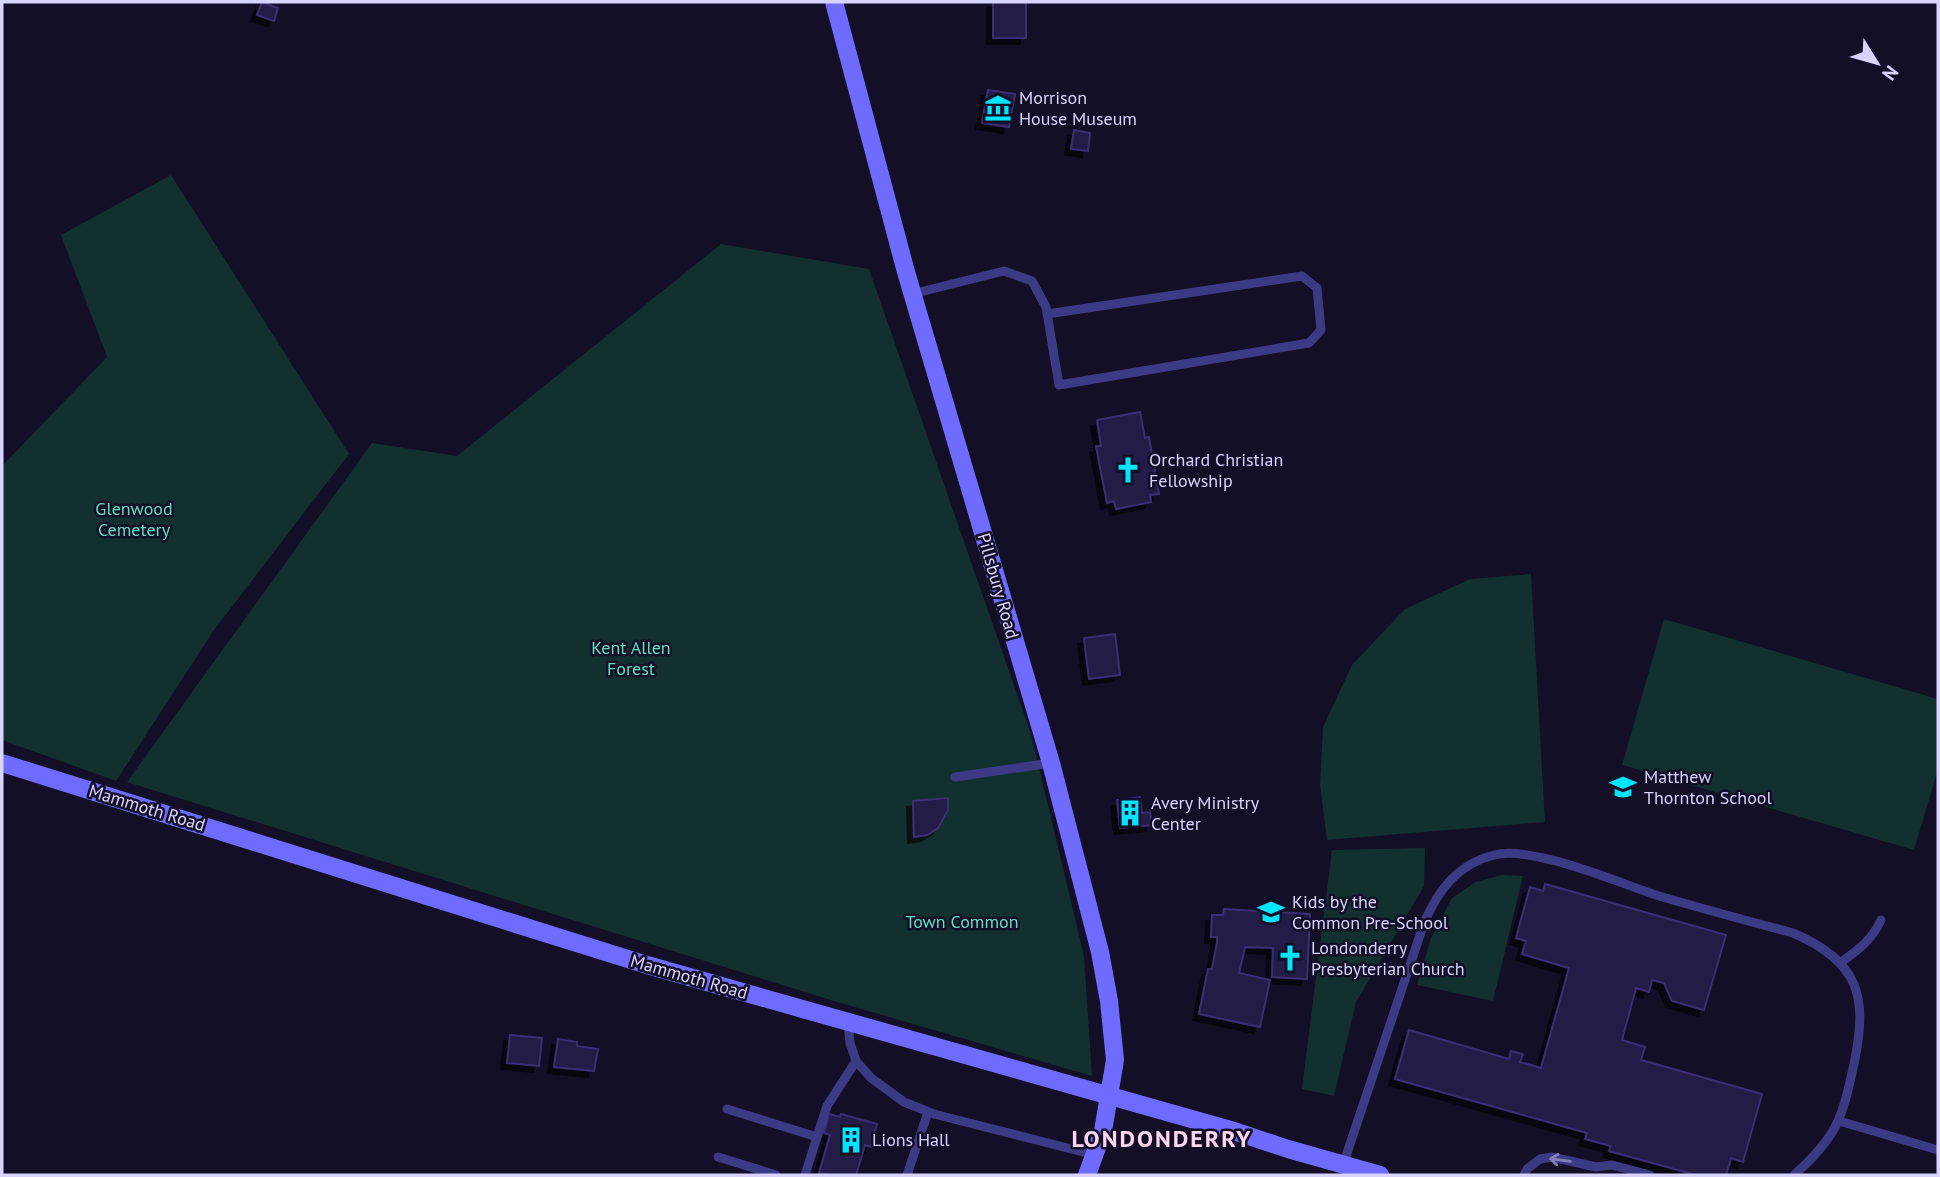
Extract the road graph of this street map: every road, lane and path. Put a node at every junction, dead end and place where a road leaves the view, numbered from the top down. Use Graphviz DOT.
graph roads {
  1 [pos="834,2"];
  2 [pos="912,295"];
  3 [pos="1047,314"];
  4 [pos="2,762"];
  5 [pos="1051,763"];
  6 [pos="955,777"];
  7 [pos="1881,920"];
  8 [pos="1840,963"];
  9 [pos="848,1022"];
  10 [pos="856,1061"];
  11 [pos="1110,1097"];
  12 [pos="727,1109"];
  13 [pos="928,1112"];
  14 [pos="1839,1121"];
  15 [pos="817,1138"];
  16 [pos="1938,1150"];
  17 [pos="1095,1155"];
  18 [pos="718,1157"];
  19 [pos="1343,1165"];
  20 [pos="776,1175"];
  21 [pos="804,1175"];
  22 [pos="907,1175"];
  23 [pos="1087,1175"];
  24 [pos="1380,1175"];
  25 [pos="1524,1175"];
  26 [pos="1650,1175"];
  27 [pos="1794,1175"];
  1 -- 2 [label="main road, Pillsbury Road"];
  2 -- 3 [label="lane"];
  2 -- 5 [label="main road, Pillsbury Road"];
  3 -- 3 [label="lane"];
  4 -- 9 [label="main road, Mammoth Road"];
  5 -- 6 [label="lane"];
  5 -- 11 [label="main road, Pillsbury Road"];
  7 -- 8 [label="lane"];
  8 -- 14 [label="lane"];
  8 -- 19 [label="lane"];
  9 -- 10 [label="lane"];
  9 -- 11 [label="main road, Mammoth Road"];
  10 -- 13 [label="lane"];
  10 -- 15 [label="lane"];
  11 -- 17 [label="main road, Pillsbury Road"];
  11 -- 19 [label="main road, Mammoth Road"];
  12 -- 15 [label="lane"];
  13 -- 17 [label="lane"];
  13 -- 22 [label="lane"];
  14 -- 16 [label="lane"];
  14 -- 27 [label="lane"];
  15 -- 21 [label="lane"];
  17 -- 23 [label="main road, Pillsbury Road"];
  18 -- 20 [label="lane"];
  19 -- 24 [label="main road, Mammoth Road"];
  26 -- 25 [label="lane, one-way"];
}
